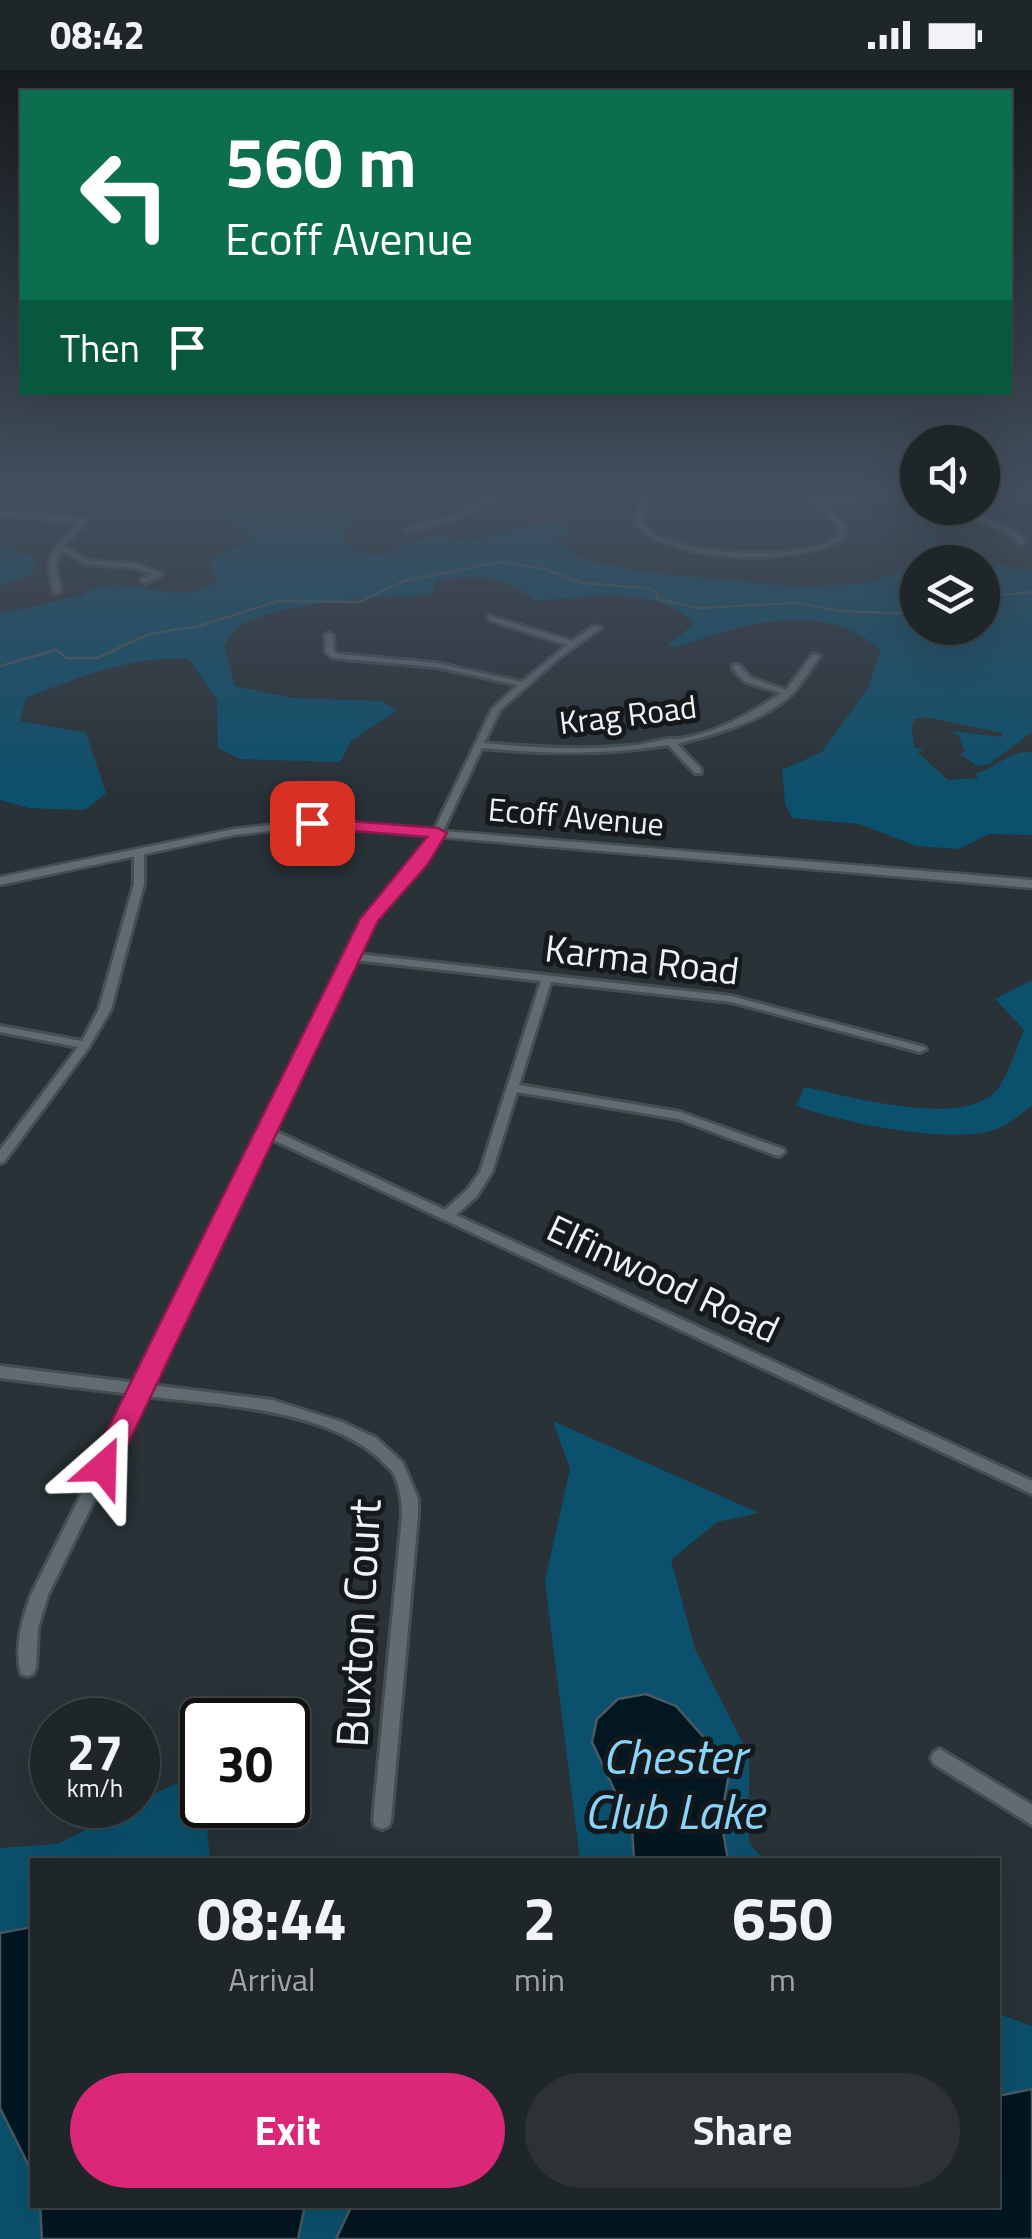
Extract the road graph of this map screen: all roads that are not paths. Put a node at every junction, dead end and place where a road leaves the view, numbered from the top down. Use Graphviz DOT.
graph roads {
  1 [pos="492,618"];
  2 [pos="597,628"];
  3 [pos="329,635"];
  4 [pos="572,644"];
  5 [pos="816,656"];
  6 [pos="736,667"];
  7 [pos="522,684"];
  8 [pos="788,693"];
  9 [pos="668,742"];
  10 [pos="478,745"];
  11 [pos="698,771"];
  12 [pos="438,833"];
  13 [pos="139,852"];
  14 [pos="0,881"];
  15 [pos="1032,884"];
  16 [pos="350,956"];
  17 [pos="547,978"];
  18 [pos="0,1029"];
  19 [pos="86,1045"];
  20 [pos="920,1049"];
  21 [pos="514,1088"];
  22 [pos="266,1132"];
  23 [pos="779,1152"];
  24 [pos="0,1159"];
  25 [pos="447,1216"];
  26 [pos="0,1372"];
  27 [pos="138,1390"];
  28 [pos="1032,1488"];
  29 [pos="27,1668"];
  30 [pos="940,1758"];
  31 [pos="1032,1816"];
  32 [pos="382,1820"];
  1 -- 4 [label="street"];
  2 -- 4 [label="street"];
  3 -- 7 [label="street"];
  4 -- 7 [label="street"];
  5 -- 8 [label="street, Krag Road"];
  6 -- 8 [label="street"];
  7 -- 10 [label="street"];
  8 -- 9 [label="street, Krag Road"];
  9 -- 10 [label="street, Krag Road"];
  9 -- 11 [label="street"];
  10 -- 12 [label="street"];
  12 -- 13 [label="street, Ecoff Avenue"];
  12 -- 15 [label="street, Ecoff Avenue"];
  12 -- 16 [label="street"];
  13 -- 14 [label="street, Ecoff Avenue"];
  13 -- 19 [label="street"];
  16 -- 17 [label="street, Karma Road"];
  16 -- 22 [label="street"];
  17 -- 20 [label="street, Karma Road"];
  17 -- 21 [label="street"];
  18 -- 19 [label="street"];
  19 -- 24 [label="street"];
  21 -- 23 [label="street"];
  21 -- 25 [label="street"];
  22 -- 25 [label="street, Elfinwood Road"];
  22 -- 27 [label="street"];
  25 -- 28 [label="street, Elfinwood Road"];
  26 -- 27 [label="street, Buxton Court"];
  27 -- 29 [label="street"];
  27 -- 32 [label="street, Buxton Court"];
  30 -- 31 [label="street"];
}
